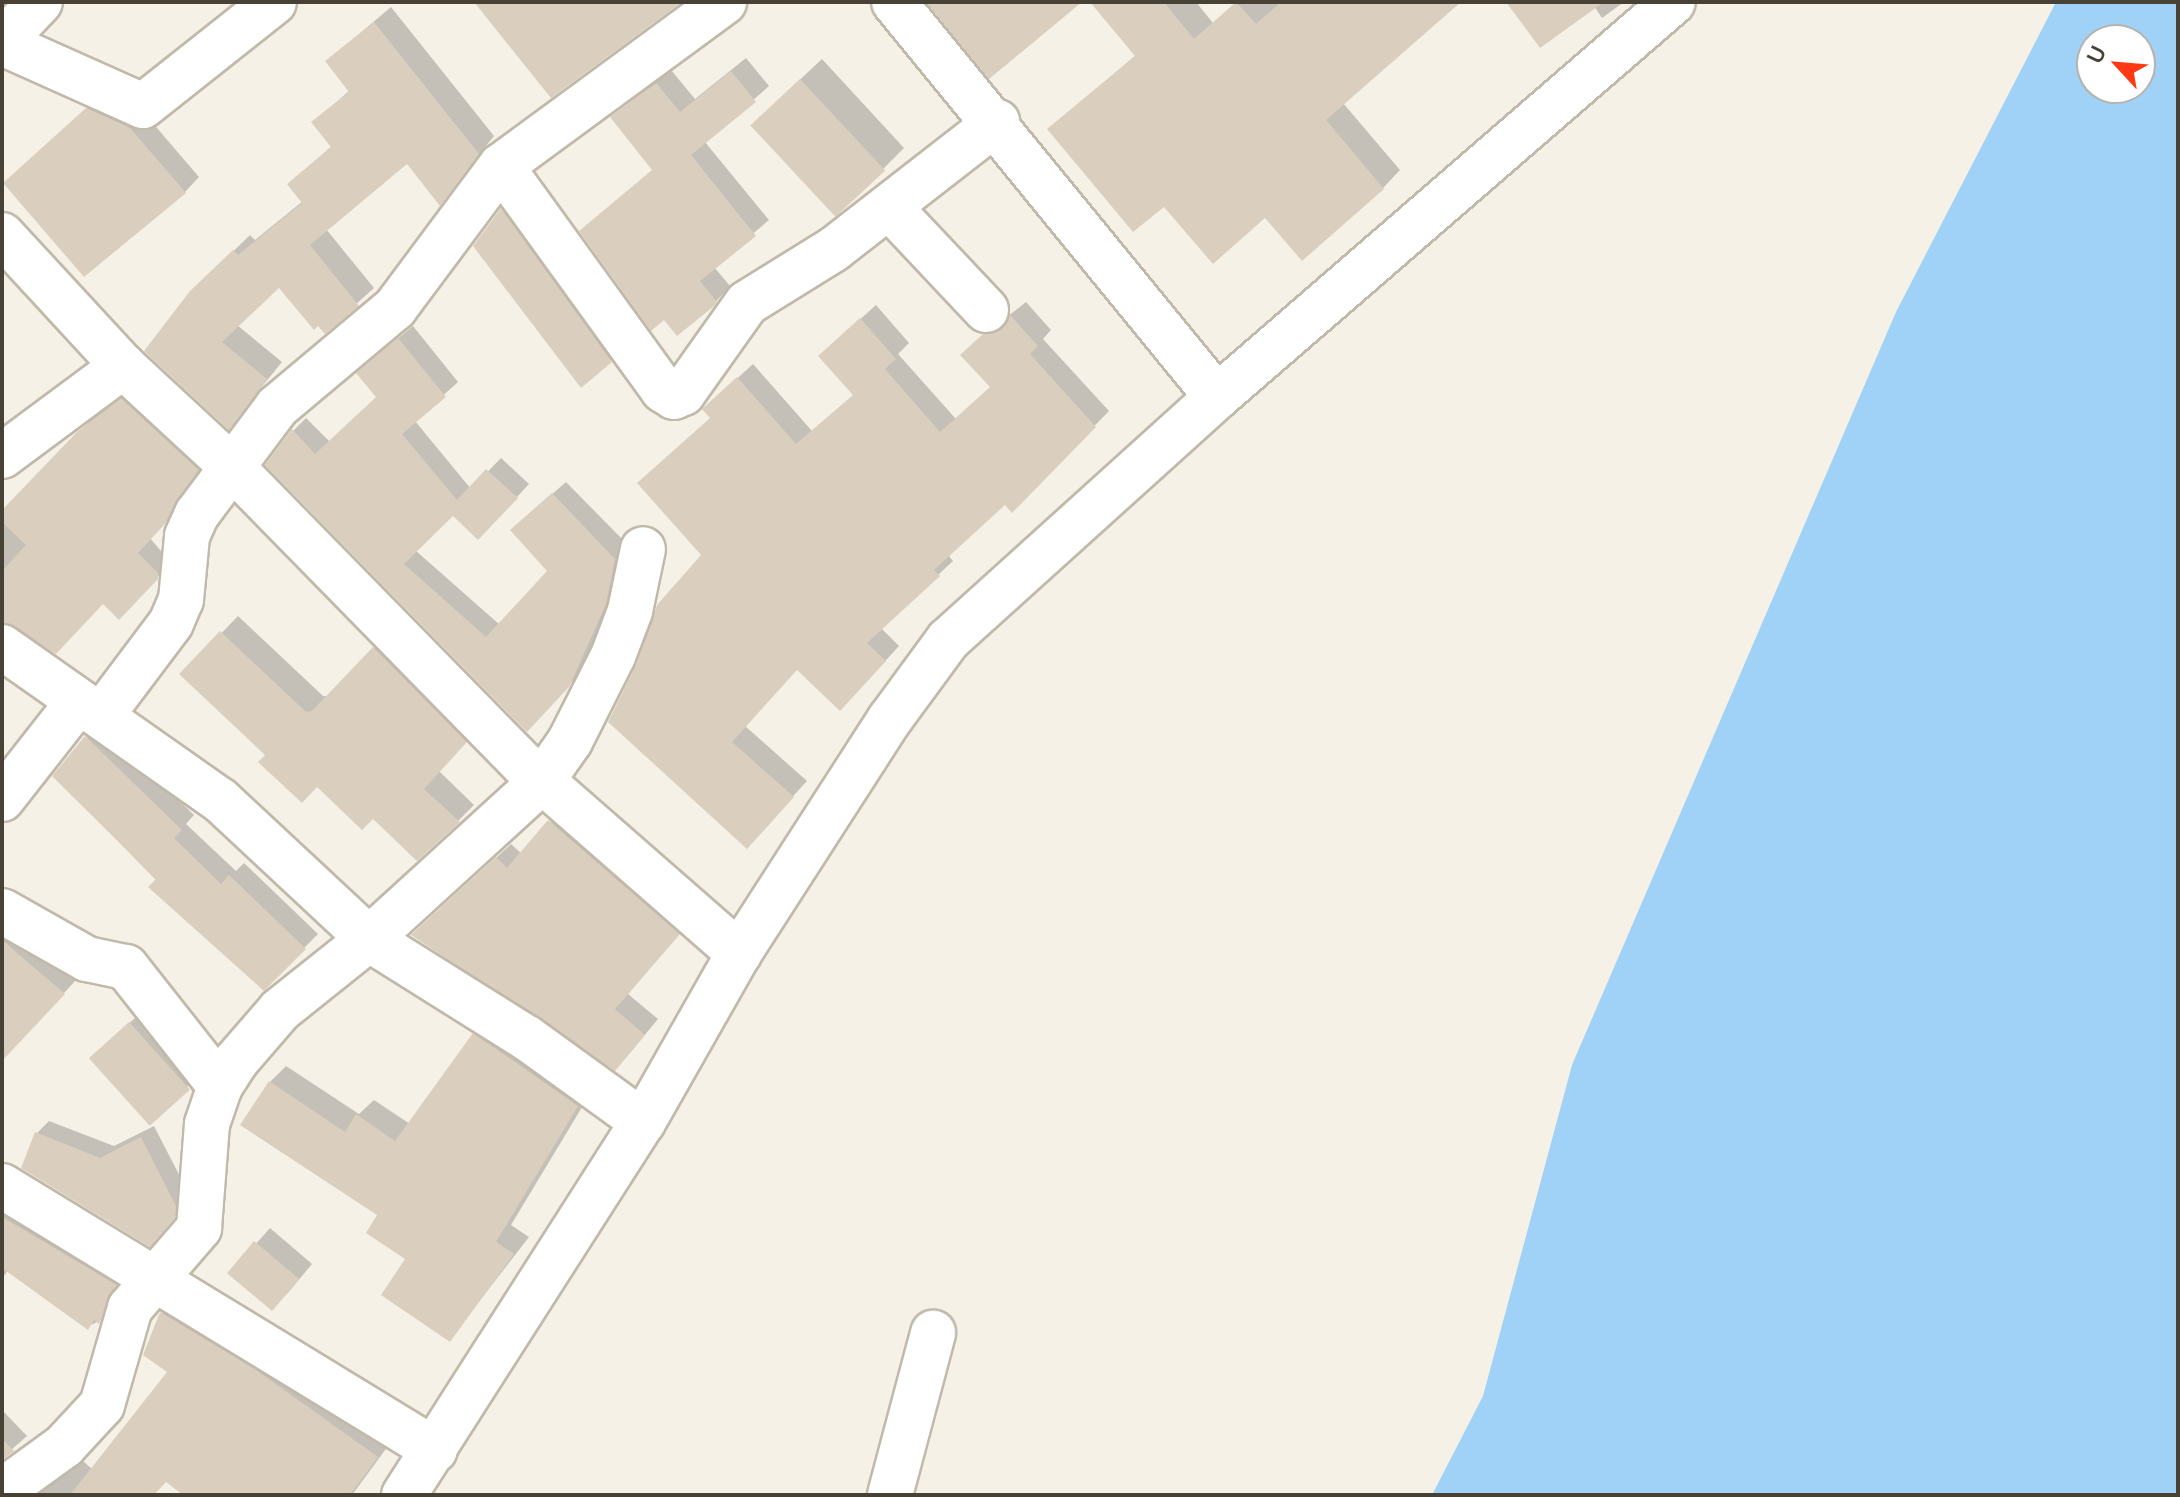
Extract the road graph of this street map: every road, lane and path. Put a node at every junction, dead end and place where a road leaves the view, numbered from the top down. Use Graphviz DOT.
graph roads {
  1 [pos="40,2"];
  2 [pos="274,2"];
  3 [pos="724,2"];
  4 [pos="894,2"];
  5 [pos="1673,2"];
  6 [pos="2,42"];
  7 [pos="997,122"];
  8 [pos="501,166"];
  9 [pos="890,208"];
  10 [pos="2,235"];
  11 [pos="986,310"];
  12 [pos="123,366"];
  13 [pos="1217,397"];
  14 [pos="2,456"];
  15 [pos="233,468"];
  16 [pos="643,549"];
  17 [pos="2,647"];
  18 [pos="90,709"];
  19 [pos="542,781"];
  20 [pos="2,799"];
  21 [pos="2,911"];
  22 [pos="369,939"];
  23 [pos="739,953"];
  24 [pos="220,1086"];
  25 [pos="643,1122"];
  26 [pos="2,1186"];
  27 [pos="153,1283"];
  28 [pos="933,1333"];
  29 [pos="435,1450"];
  30 [pos="2,1491"];
  31 [pos="404,1495"];
  32 [pos="890,1495"];
  1 -- 6 [label="street"];
  2 -- 6 [label="street"];
  3 -- 8 [label="street"];
  4 -- 7 [label="street"];
  5 -- 13 [label="street"];
  7 -- 9 [label="street"];
  7 -- 13 [label="street"];
  8 -- 9 [label="street"];
  8 -- 15 [label="street"];
  9 -- 11 [label="street"];
  10 -- 12 [label="street"];
  12 -- 14 [label="street"];
  12 -- 15 [label="street"];
  13 -- 23 [label="street"];
  15 -- 18 [label="street"];
  15 -- 19 [label="street"];
  16 -- 19 [label="street"];
  17 -- 18 [label="street"];
  18 -- 20 [label="street"];
  18 -- 22 [label="street"];
  19 -- 22 [label="street"];
  19 -- 23 [label="street"];
  21 -- 24 [label="street"];
  22 -- 24 [label="street"];
  22 -- 25 [label="street"];
  23 -- 25 [label="street"];
  24 -- 27 [label="street"];
  25 -- 29 [label="street"];
  26 -- 27 [label="street"];
  27 -- 29 [label="street"];
  27 -- 30 [label="street"];
  28 -- 32 [label="street"];
  29 -- 31 [label="street"];
}
